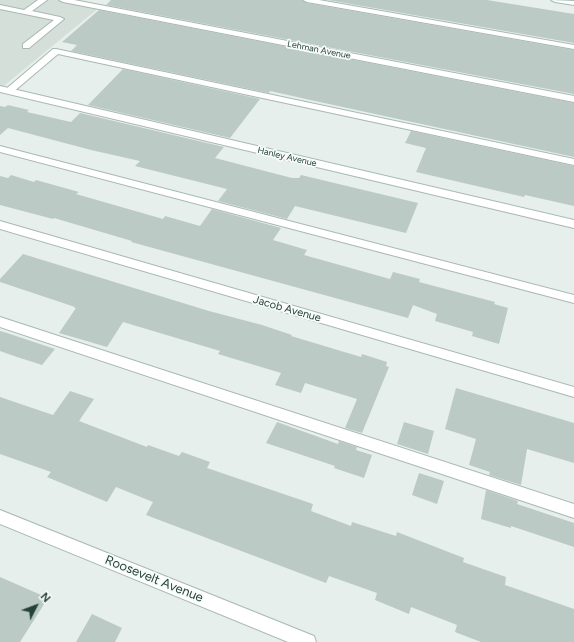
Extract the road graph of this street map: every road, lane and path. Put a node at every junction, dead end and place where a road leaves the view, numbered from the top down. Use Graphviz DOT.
graph roads {
  1 [pos="43,0"];
  2 [pos="65,0"];
  3 [pos="307,0"];
  4 [pos="555,0"];
  5 [pos="574,3"];
  6 [pos="0,7"];
  7 [pos="26,12"];
  8 [pos="26,46"];
  9 [pos="574,47"];
  10 [pos="4,90"];
  11 [pos="574,100"];
  12 [pos="0,149"];
  13 [pos="574,162"];
  14 [pos="574,224"];
  15 [pos="0,226"];
  16 [pos="574,299"];
  17 [pos="0,322"];
  18 [pos="574,392"];
  19 [pos="574,512"];
  20 [pos="0,517"];
  21 [pos="308,642"];
  1 -- 7 [label="street"];
  2 -- 11 [label="street, Lehman Avenue"];
  3 -- 9 [label="street"];
  4 -- 5 [label="street"];
  6 -- 7 [label="street"];
  7 -- 8 [label="street"];
  10 -- 13 [label="street"];
  10 -- 14 [label="street, Hanley Avenue"];
  12 -- 16 [label="street"];
  15 -- 18 [label="street, Jacob Avenue"];
  17 -- 19 [label="street"];
  20 -- 21 [label="street, Roosevelt Avenue"];
}
